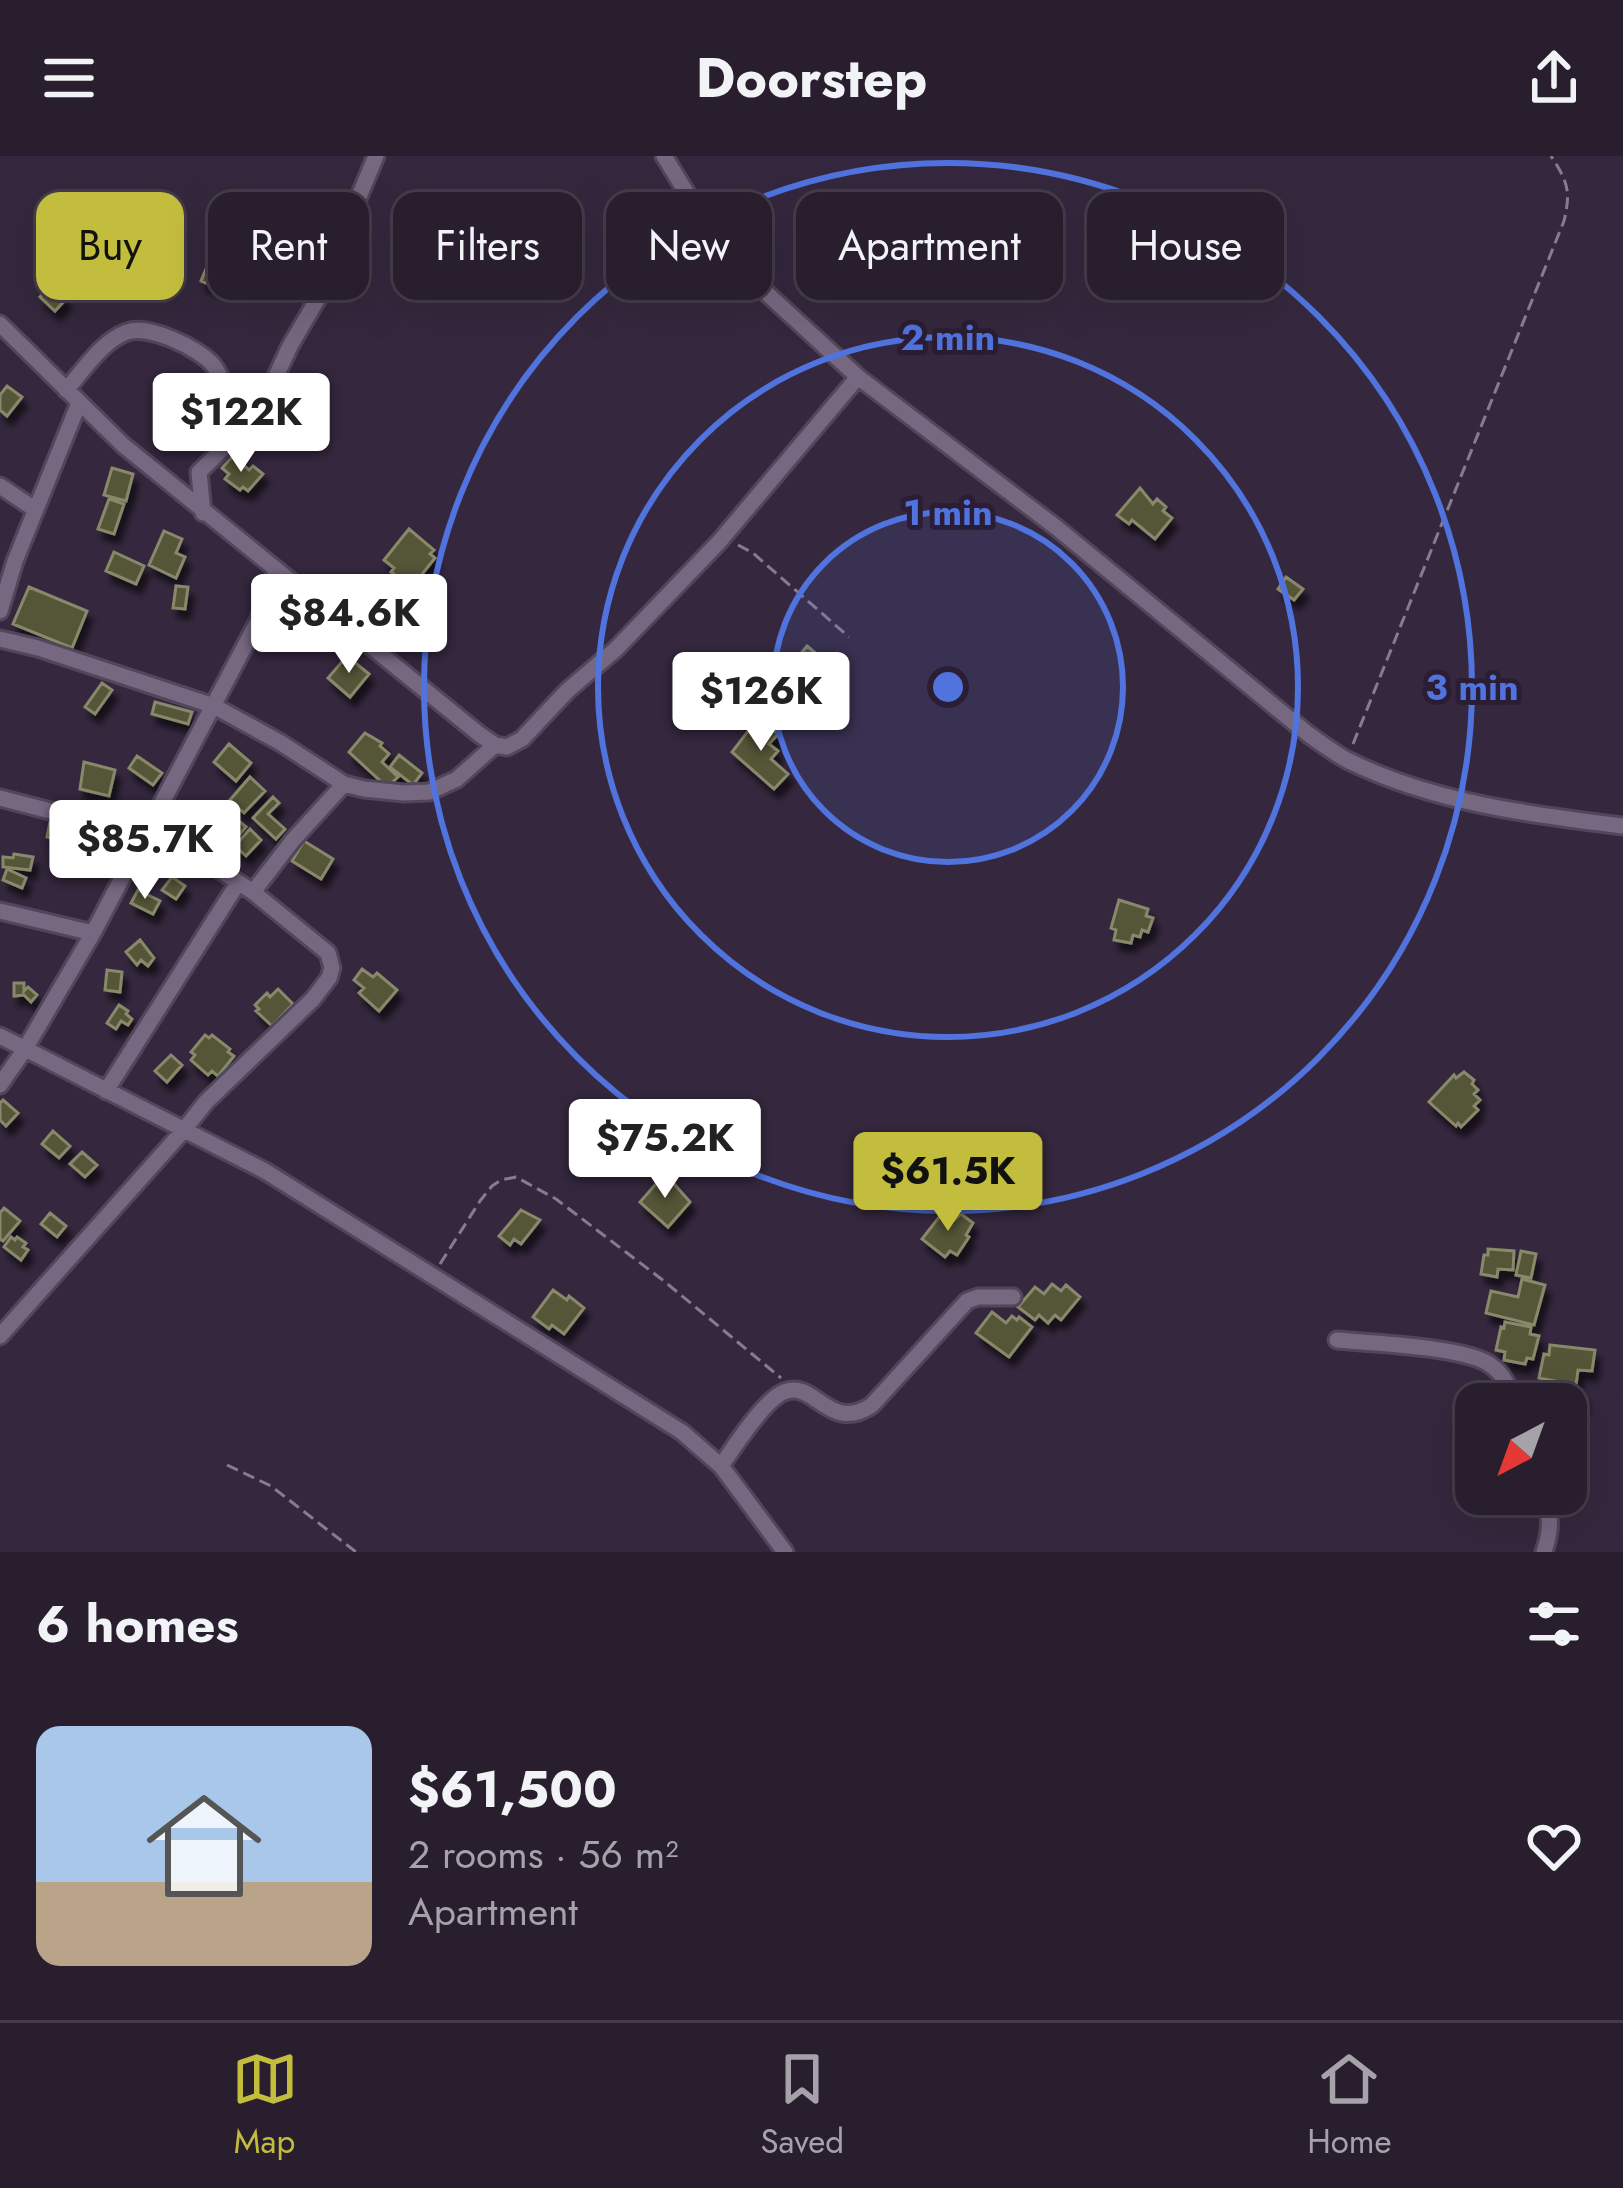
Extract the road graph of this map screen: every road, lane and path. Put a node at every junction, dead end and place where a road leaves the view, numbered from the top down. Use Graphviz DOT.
graph roads {
  1 [pos="376,156"];
  2 [pos="664,156"];
  3 [pos="1551,156"];
  4 [pos="0,324"];
  5 [pos="858,377"];
  6 [pos="72,396"];
  7 [pos="259,413"];
  8 [pos="0,486"];
  9 [pos="36,510"];
  10 [pos="203,513"];
  11 [pos="718,542"];
  12 [pos="276,571"];
  13 [pos="0,611"];
  14 [pos="849,637"];
  15 [pos="0,640"];
  16 [pos="214,706"];
  17 [pos="496,746"];
  18 [pos="1347,760"];
  19 [pos="344,784"];
  20 [pos="0,798"];
  21 [pos="1623,826"];
  22 [pos="146,830"];
  23 [pos="246,888"];
  24 [pos="0,911"];
  25 [pos="93,933"];
  26 [pos="0,1036"];
  27 [pos="25,1049"];
  28 [pos="0,1085"];
  29 [pos="106,1090"];
  30 [pos="183,1131"];
  31 [pos="433,1276"];
  32 [pos="1013,1297"];
  33 [pos="0,1336"];
  34 [pos="1337,1340"];
  35 [pos="1506,1383"];
  36 [pos="796,1390"];
  37 [pos="226,1465"];
  38 [pos="721,1466"];
  39 [pos="1550,1515"];
  40 [pos="356,1552"];
  41 [pos="785,1552"];
  42 [pos="1544,1552"];
  1 -- 7 [label="street"];
  2 -- 5 [label="street"];
  3 -- 18 [label="path"];
  4 -- 6 [label="street"];
  5 -- 11 [label="street"];
  5 -- 18 [label="street"];
  6 -- 7 [label="street"];
  6 -- 9 [label="street"];
  6 -- 10 [label="street"];
  7 -- 10 [label="street"];
  8 -- 9 [label="street"];
  9 -- 13 [label="street"];
  10 -- 12 [label="street"];
  11 -- 14 [label="path"];
  11 -- 17 [label="street"];
  12 -- 16 [label="street"];
  12 -- 17 [label="street"];
  15 -- 16 [label="street"];
  16 -- 19 [label="street"];
  16 -- 22 [label="street"];
  17 -- 19 [label="street"];
  18 -- 21 [label="street"];
  19 -- 23 [label="street"];
  20 -- 22 [label="street"];
  22 -- 23 [label="street"];
  22 -- 25 [label="street"];
  23 -- 29 [label="street"];
  23 -- 30 [label="street"];
  24 -- 25 [label="street"];
  25 -- 27 [label="street"];
  26 -- 27 [label="street"];
  27 -- 28 [label="street"];
  27 -- 29 [label="street"];
  29 -- 30 [label="street"];
  30 -- 31 [label="street"];
  30 -- 33 [label="street"];
  31 -- 36 [label="path"];
  31 -- 38 [label="street"];
  32 -- 36 [label="street"];
  34 -- 35 [label="street"];
  36 -- 38 [label="street"];
  37 -- 40 [label="path"];
  38 -- 41 [label="street"];
  39 -- 42 [label="street"];
}
